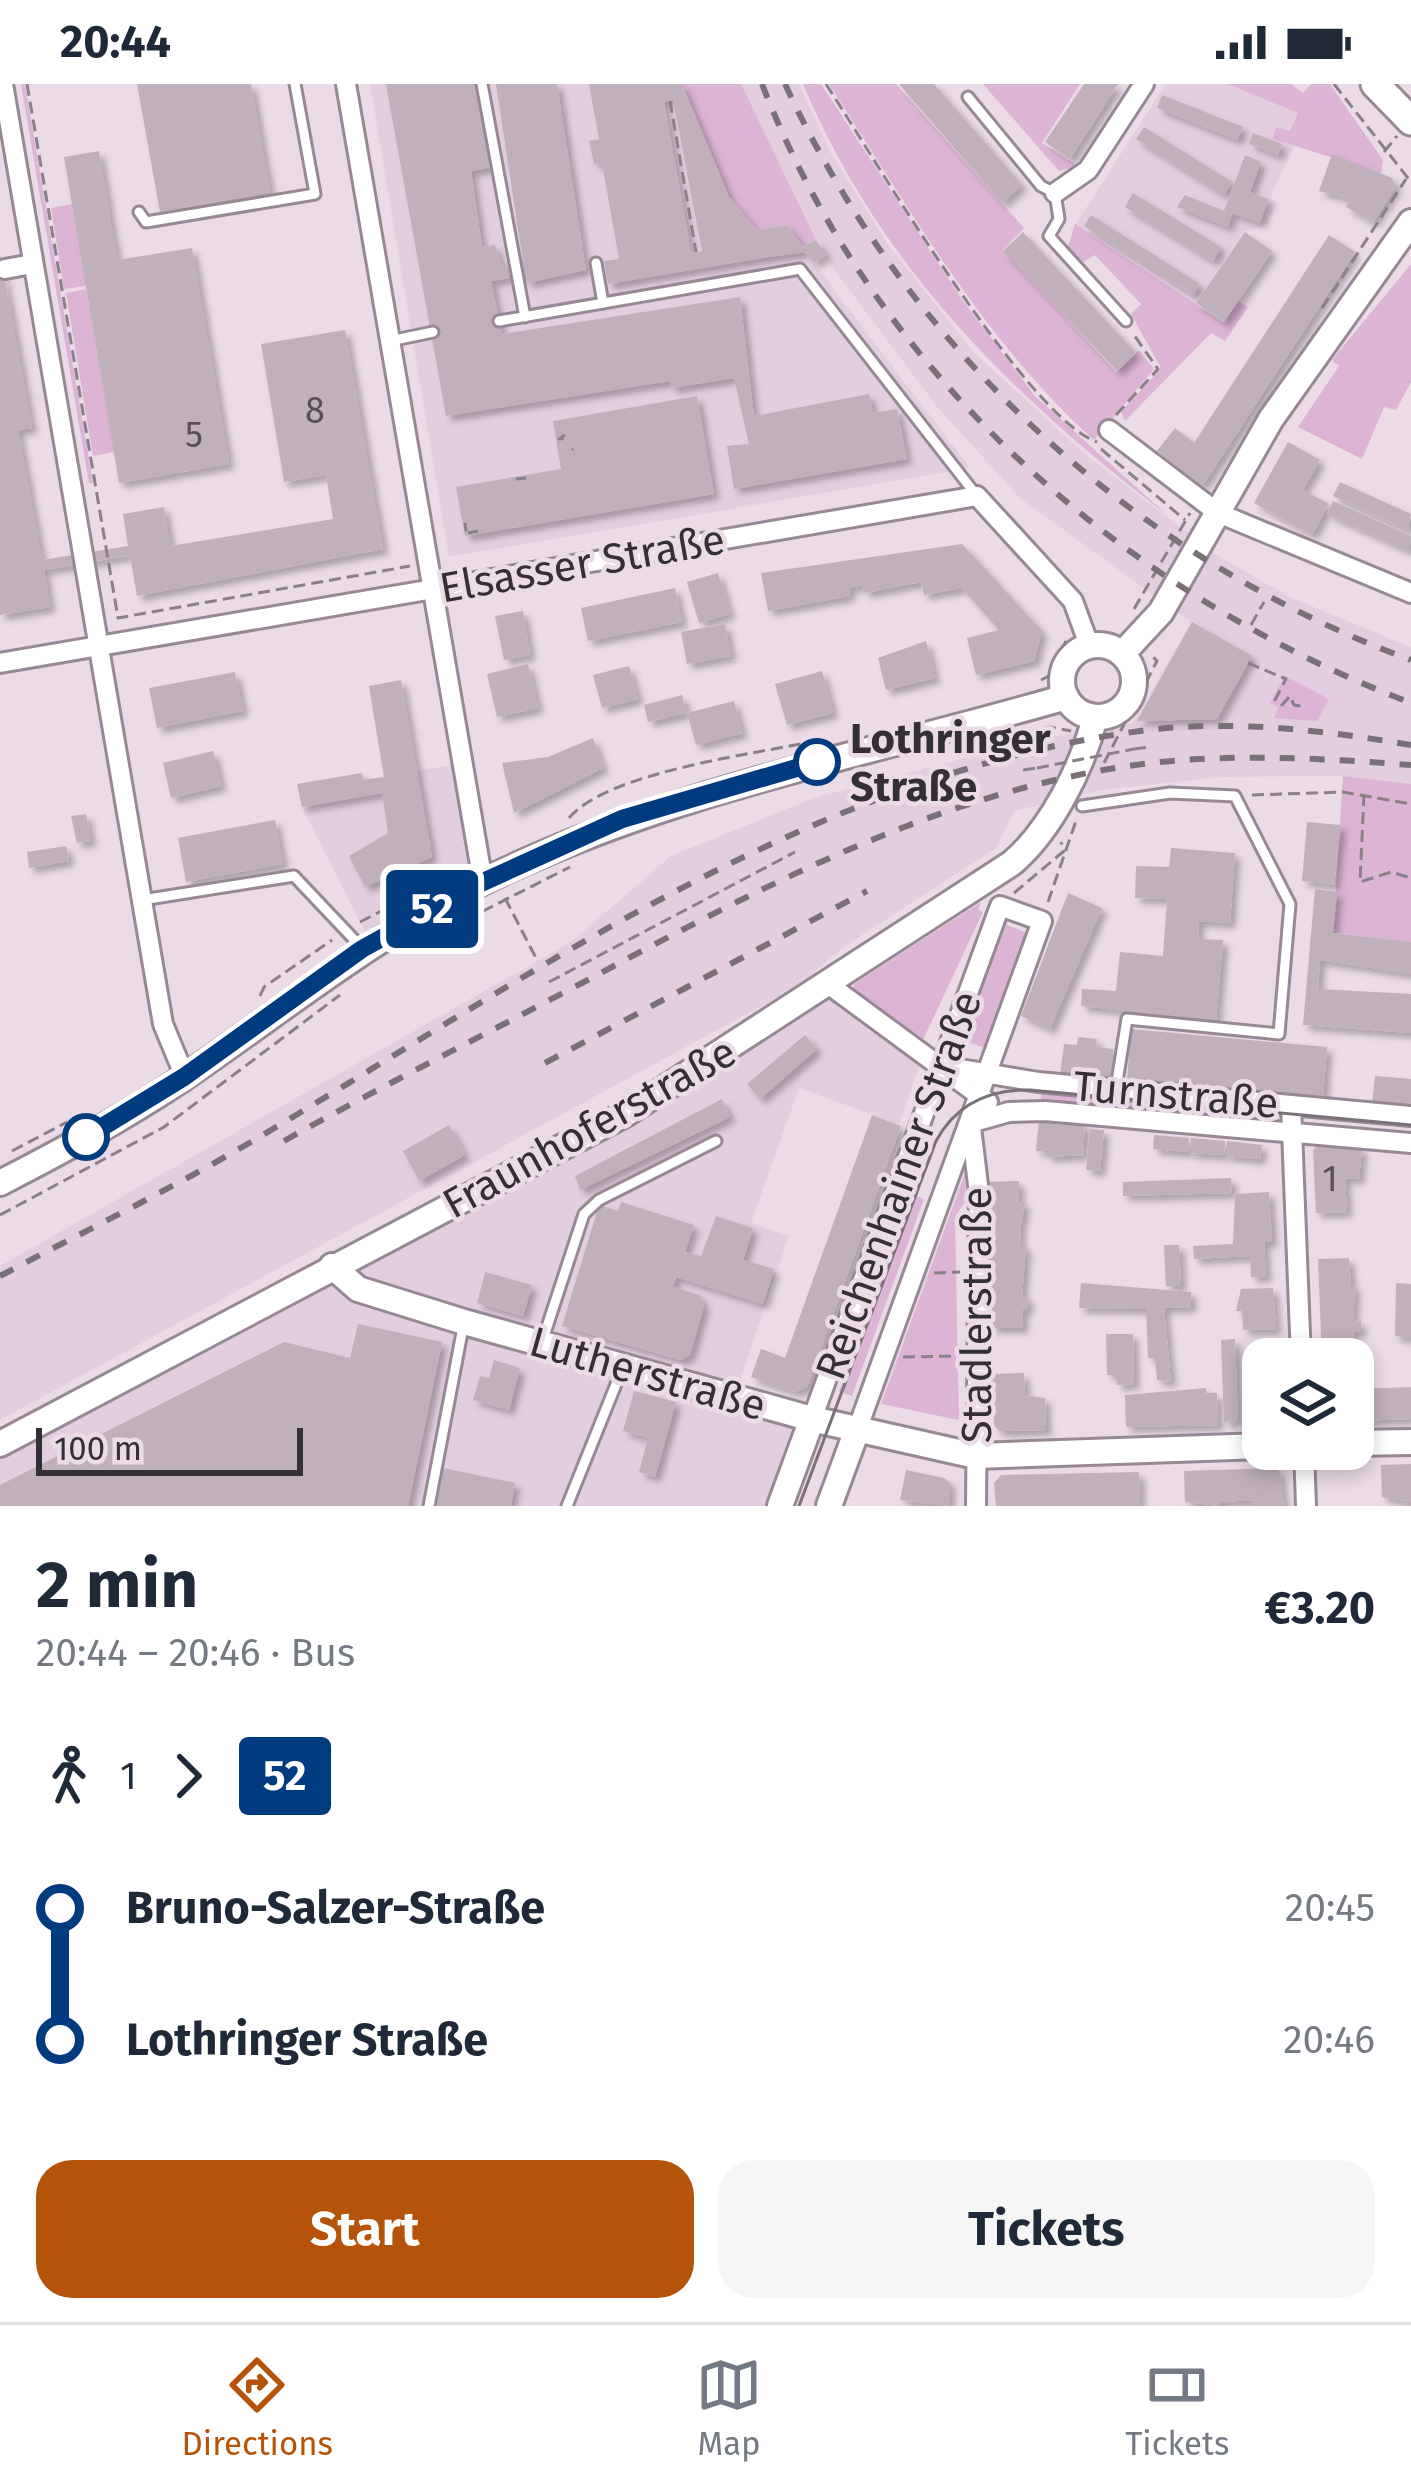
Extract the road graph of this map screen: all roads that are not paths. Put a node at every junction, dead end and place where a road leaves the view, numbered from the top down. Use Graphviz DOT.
graph roads {
  1 [pos="3,84"];
  2 [pos="296,84"];
  3 [pos="346,84"];
  4 [pos="482,84"];
  5 [pos="1144,84"];
  6 [pos="1375,84"];
  7 [pos="968,97"];
  8 [pos="1411,121"];
  9 [pos="1055,193"];
  10 [pos="139,212"];
  11 [pos="1411,222"];
  12 [pos="596,263"];
  13 [pos="32,264"];
  14 [pos="5,268"];
  15 [pos="603,303"];
  16 [pos="525,316"];
  17 [pos="500,321"];
  18 [pos="1126,322"];
  19 [pos="433,332"];
  20 [pos="390,340"];
  21 [pos="1102,437"];
  22 [pos="977,496"];
  23 [pos="1202,517"];
  24 [pos="433,589"];
  25 [pos="1411,593"];
  26 [pos="1084,629"];
  27 [pos="98,646"];
  28 [pos="1122,654"];
  29 [pos="0,663"];
  30 [pos="1066,697"];
  31 [pos="1093,725"];
  32 [pos="1082,806"];
  33 [pos="483,882"];
  34 [pos="142,900"];
  35 [pos="354,940"];
  36 [pos="828,984"];
  37 [pos="941,1066"];
  38 [pos="988,1076"];
  39 [pos="184,1077"];
  40 [pos="1116,1088"];
  41 [pos="980,1097"];
  42 [pos="1291,1105"];
  43 [pos="1009,1112"];
  44 [pos="1411,1116"];
  45 [pos="970,1124"];
  46 [pos="1292,1133"];
  47 [pos="716,1141"];
  48 [pos="1411,1144"];
  49 [pos="0,1183"];
  50 [pos="332,1266"];
  51 [pos="464,1322"];
  52 [pos="1299,1338"];
  53 [pos="541,1344"];
  54 [pos="623,1367"];
  55 [pos="812,1419"];
  56 [pos="857,1430"];
  57 [pos="1411,1442"];
  58 [pos="1374,1443"];
  59 [pos="0,1444"];
  60 [pos="1242,1447"];
  61 [pos="976,1456"];
  62 [pos="1305,1470"];
  63 [pos="429,1506"];
  64 [pos="567,1506"];
  65 [pos="780,1506"];
  66 [pos="829,1506"];
  67 [pos="976,1506"];
  68 [pos="1306,1506"];
  1 -- 13 [label="street"];
  2 -- 10 [label="lane"];
  3 -- 20 [label="street"];
  4 -- 16 [label="lane"];
  5 -- 9 [label="street"];
  6 -- 8 [label="main road"];
  7 -- 9 [label="lane"];
  9 -- 18 [label="lane"];
  11 -- 23 [label="street"];
  12 -- 15 [label="lane"];
  13 -- 14 [label="street"];
  13 -- 27 [label="street"];
  15 -- 16 [label="lane"];
  15 -- 22 [label="lane"];
  16 -- 17 [label="lane"];
  19 -- 20 [label="lane"];
  20 -- 24 [label="street"];
  21 -- 23 [label="street"];
  22 -- 24 [label="street, Elsasser Straße"];
  22 -- 26 [label="street"];
  23 -- 25 [label="street"];
  23 -- 28 [label="street"];
  24 -- 27 [label="street, Elsasser Straße"];
  24 -- 33 [label="street"];
  26 -- 28 [label="street"];
  26 -- 30 [label="street"];
  27 -- 29 [label="street, Elsasser Straße"];
  27 -- 34 [label="street"];
  28 -- 31 [label="street"];
  30 -- 31 [label="street"];
  30 -- 33 [label="street"];
  31 -- 36 [label="street, Fraunhoferstraße"];
  32 -- 40 [label="lane"];
  33 -- 35 [label="street"];
  34 -- 35 [label="lane"];
  34 -- 39 [label="street"];
  35 -- 39 [label="street"];
  36 -- 37 [label="street, Turnstraße"];
  36 -- 50 [label="street, Fraunhoferstraße"];
  37 -- 38 [label="street, Turnstraße"];
  37 -- 38 [label="street, Reichenhainer Straße"];
  37 -- 41 [label="street, Turnstraße"];
  37 -- 55 [label="street, Reichenhainer Straße"];
  38 -- 40 [label="street, Turnstraße"];
  38 -- 41 [label="street, Reichenhainer Straße"];
  39 -- 49 [label="street"];
  40 -- 42 [label="street, Turnstraße"];
  41 -- 43 [label="street, Turnstraße"];
  41 -- 45 [label="street, Reichenhainer Straße"];
  42 -- 44 [label="street, Turnstraße"];
  42 -- 46 [label="street"];
  43 -- 45 [label="street, Turnstraße"];
  43 -- 46 [label="street, Turnstraße"];
  45 -- 56 [label="street, Reichenhainer Straße"];
  45 -- 61 [label="street, Stadlerstraße"];
  46 -- 48 [label="street, Turnstraße"];
  46 -- 52 [label="street"];
  47 -- 53 [label="lane"];
  50 -- 51 [label="street, Lutherstraße"];
  50 -- 59 [label="street, Fraunhoferstraße"];
  51 -- 53 [label="street, Lutherstraße"];
  51 -- 63 [label="lane"];
  53 -- 54 [label="street, Lutherstraße"];
  54 -- 55 [label="street, Lutherstraße"];
  54 -- 64 [label="lane"];
  55 -- 56 [label="street, Lutherstraße"];
  55 -- 65 [label="street, Reichenhainer Straße"];
  56 -- 61 [label="street, Lutherstraße"];
  56 -- 66 [label="street, Reichenhainer Straße"];
  57 -- 58 [label="street"];
  60 -- 61 [label="street, Lutherstraße"];
  61 -- 67 [label="street, Stadlerstraße"];
  62 -- 68 [label="street"];
}
